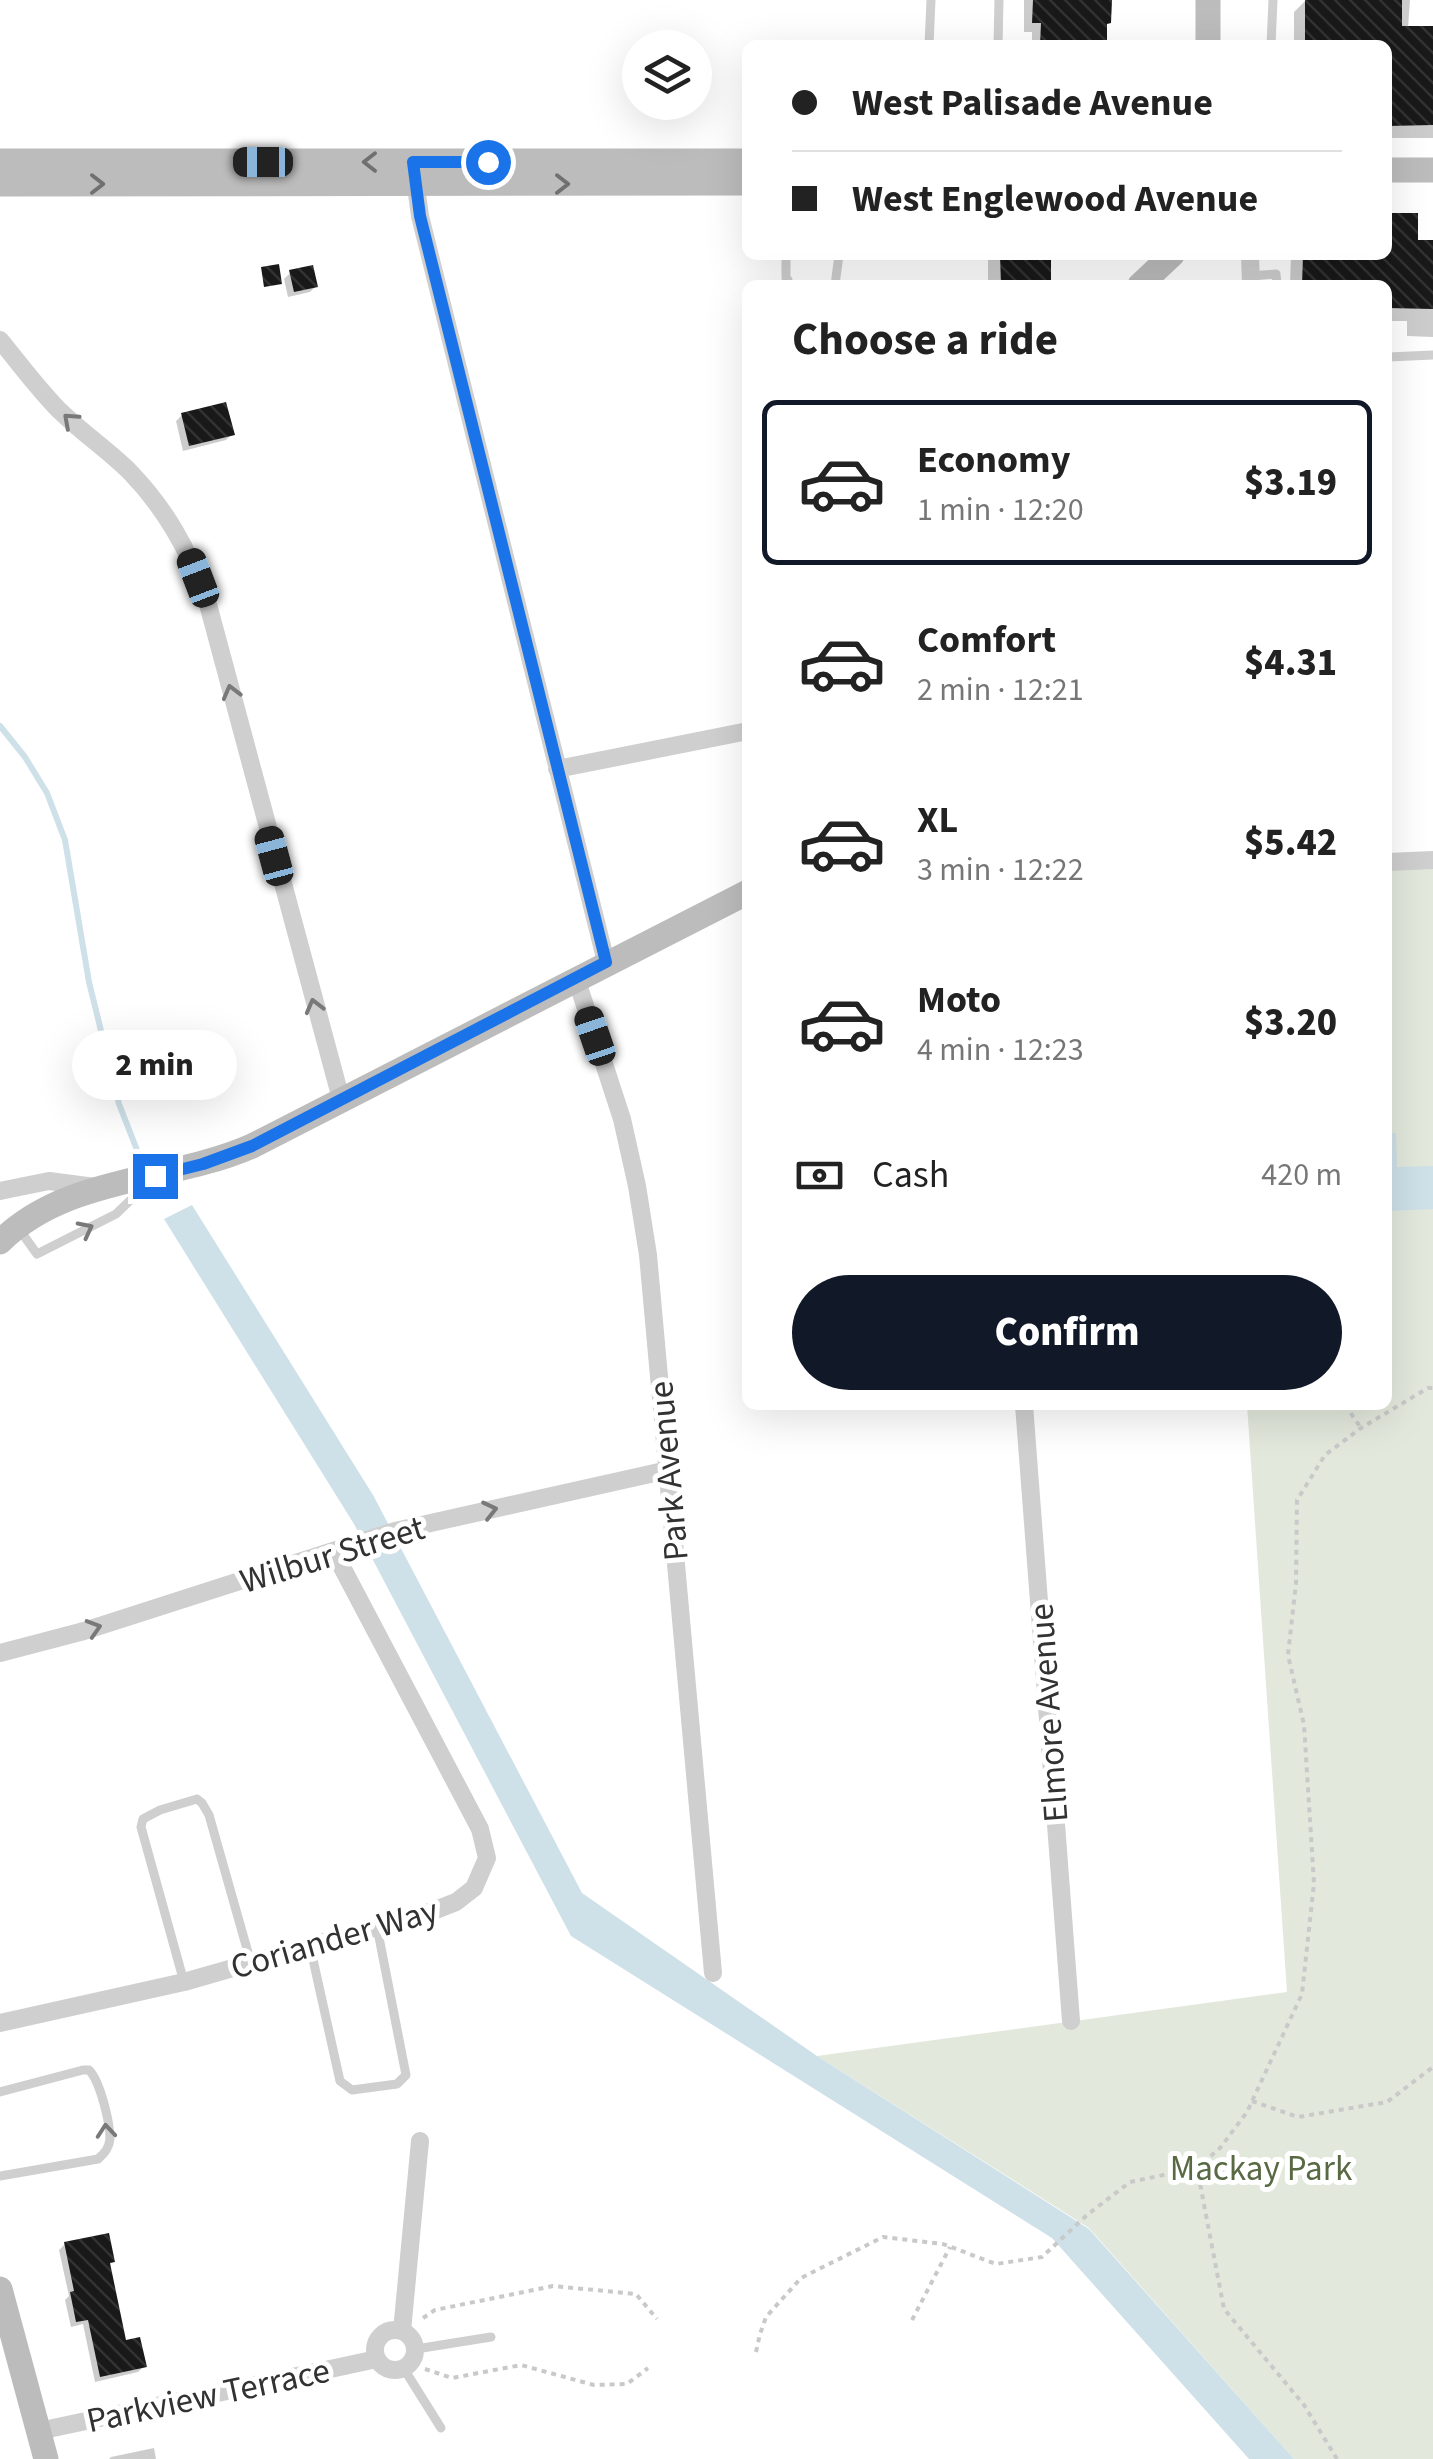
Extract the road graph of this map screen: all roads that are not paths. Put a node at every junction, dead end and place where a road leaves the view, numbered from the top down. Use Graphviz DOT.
graph roads {
  1 [pos="931,0"];
  2 [pos="999,0"];
  3 [pos="1208,0"];
  4 [pos="1272,0"];
  5 [pos="930,40"];
  6 [pos="998,40"];
  7 [pos="1208,40"];
  8 [pos="1271,40"];
  9 [pos="0,161"];
  10 [pos="742,161"];
  11 [pos="1392,170"];
  12 [pos="1433,170"];
  13 [pos="414,173"];
  14 [pos="742,183"];
  15 [pos="0,184"];
  16 [pos="786,260"];
  17 [pos="1167,260"];
  18 [pos="788,280"];
  19 [pos="1148,280"];
  20 [pos="1255,280"];
  21 [pos="1277,280"];
  22 [pos="0,340"];
  23 [pos="1433,356"];
  24 [pos="1392,357"];
  25 [pos="742,732"];
  26 [pos="558,769"];
  27 [pos="1433,860"];
  28 [pos="1392,862"];
  29 [pos="742,895"];
  30 [pos="606,962"];
  31 [pos="576,978"];
  32 [pos="341,1100"];
  33 [pos="155,1176"];
  34 [pos="101,1188"];
  35 [pos="0,1192"];
  36 [pos="9,1234"];
  37 [pos="1024,1410"];
  38 [pos="668,1470"];
  39 [pos="337,1551"];
  40 [pos="0,1653"];
  41 [pos="376,1927"];
  42 [pos="310,1946"];
  43 [pos="251,1963"];
  44 [pos="714,1973"];
  45 [pos="184,1982"];
  46 [pos="1071,2021"];
  47 [pos="0,2024"];
  48 [pos="0,2092"];
  49 [pos="420,2141"];
  50 [pos="0,2176"];
  51 [pos="0,2290"];
  52 [pos="402,2331"];
  53 [pos="491,2336"];
  54 [pos="377,2359"];
  55 [pos="410,2361"];
  56 [pos="441,2428"];
  57 [pos="38,2430"];
  58 [pos="46,2459"];
  1 -- 5 [label="lane"];
  2 -- 6 [label="lane"];
  3 -- 7 [label="main road"];
  4 -- 8 [label="lane"];
  13 -- 9 [label="main road, one-way"];
  10 -- 13 [label="main road"];
  11 -- 12 [label="main road"];
  13 -- 14 [label="main road, one-way"];
  15 -- 13 [label="main road, one-way"];
  13 -- 26 [label="street"];
  16 -- 18 [label="lane"];
  17 -- 19 [label="main road"];
  20 -- 21 [label="lane"];
  32 -- 22 [label="street, one-way"];
  23 -- 24 [label="lane"];
  25 -- 26 [label="street"];
  26 -- 30 [label="street"];
  27 -- 28 [label="street"];
  29 -- 30 [label="main road"];
  30 -- 31 [label="main road"];
  31 -- 32 [label="main road"];
  31 -- 38 [label="street, Park Avenue"];
  32 -- 33 [label="main road"];
  33 -- 34 [label="main road"];
  36 -- 33 [label="lane, one-way"];
  34 -- 35 [label="street"];
  34 -- 36 [label="main road"];
  37 -- 46 [label="street, Elmore Avenue"];
  39 -- 38 [label="street, Wilbur Street, one-way"];
  38 -- 44 [label="street, Park Avenue"];
  40 -- 39 [label="street, Wilbur Street, one-way"];
  39 -- 41 [label="street, Coriander Way"];
  41 -- 42 [label="street, Coriander Way"];
  41 -- 42 [label="lane"];
  42 -- 43 [label="street, Coriander Way"];
  43 -- 45 [label="street, Coriander Way"];
  43 -- 45 [label="lane"];
  45 -- 47 [label="street, Coriander Way"];
  50 -- 48 [label="lane, one-way"];
  49 -- 52 [label="street"];
  51 -- 57 [label="main road"];
  52 -- 54 [label="street, Parkview Terrace"];
  52 -- 55 [label="street"];
  53 -- 55 [label="lane"];
  54 -- 55 [label="street, Parkview Terrace"];
  54 -- 57 [label="street, Parkview Terrace"];
  55 -- 56 [label="lane"];
  57 -- 58 [label="main road"];
}
